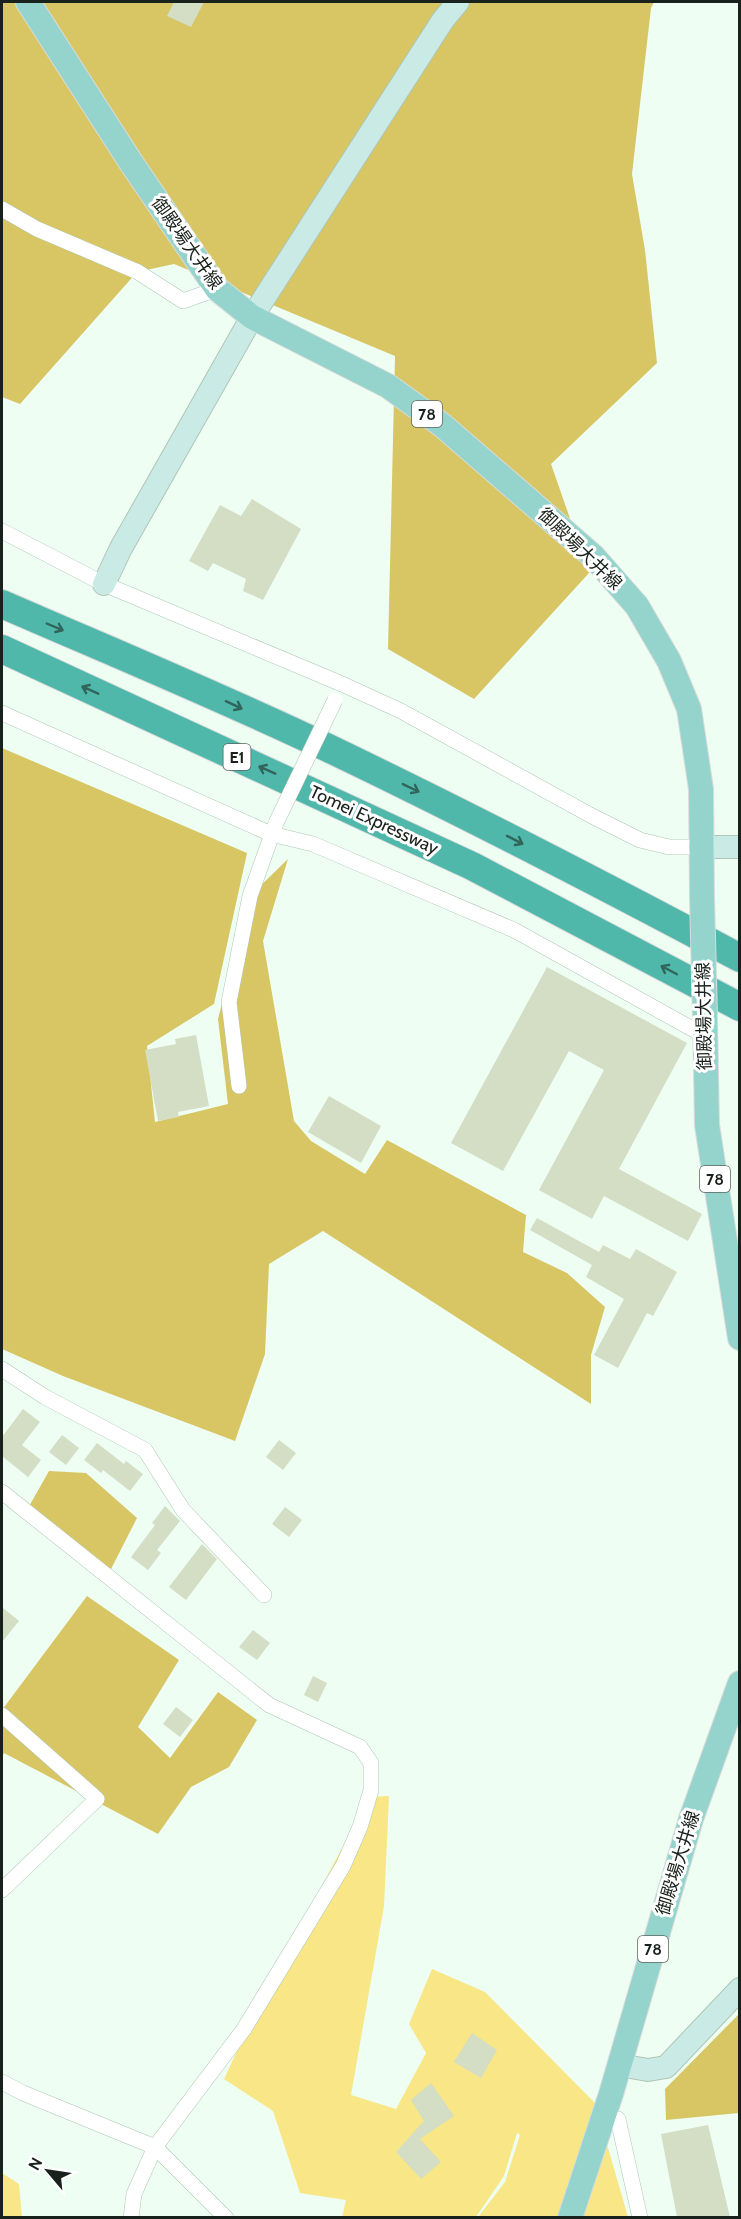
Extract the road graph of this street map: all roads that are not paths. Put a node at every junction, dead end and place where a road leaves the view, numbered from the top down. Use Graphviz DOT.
graph roads {
  1 [pos="28,2"];
  2 [pos="458,2"];
  3 [pos="2,209"];
  4 [pos="217,289"];
  5 [pos="252,317"];
  6 [pos="2,531"];
  7 [pos="104,584"];
  8 [pos="2,604"];
  9 [pos="2,649"];
  10 [pos="342,684"];
  11 [pos="2,713"];
  12 [pos="274,829"];
  13 [pos="740,847"];
  14 [pos="700,848"];
  15 [pos="740,958"];
  16 [pos="740,1007"];
  17 [pos="705,1027"];
  18 [pos="239,1086"];
  19 [pos="740,1338"];
  20 [pos="2,1369"];
  21 [pos="2,1492"];
  22 [pos="264,1596"];
  23 [pos="740,1683"];
  24 [pos="2,1714"];
  25 [pos="2,1890"];
  26 [pos="740,1989"];
  27 [pos="619,2065"];
  28 [pos="2,2082"];
  29 [pos="618,2119"];
  30 [pos="155,2147"];
  31 [pos="131,2217"];
  32 [pos="226,2217"];
  33 [pos="570,2217"];
  34 [pos="640,2217"];
  1 -- 4 [label="main road, 御殿場大井線 / 78"];
  2 -- 5 [label="street"];
  3 -- 4 [label="street"];
  4 -- 5 [label="main road, 御殿場大井線 / 78"];
  5 -- 7 [label="street"];
  5 -- 14 [label="main road, 御殿場大井線 / 78"];
  6 -- 7 [label="street"];
  7 -- 10 [label="street"];
  8 -- 15 [label="highway, one-way"];
  16 -- 9 [label="highway, Tomei Expressway / E1, one-way"];
  10 -- 12 [label="street, bridge"];
  10 -- 14 [label="street"];
  11 -- 12 [label="street"];
  12 -- 17 [label="street"];
  12 -- 18 [label="street"];
  13 -- 14 [label="street"];
  14 -- 17 [label="main road, 御殿場大井線 / 78, bridge"];
  17 -- 19 [label="main road, 御殿場大井線 / 78"];
  20 -- 22 [label="street"];
  21 -- 30 [label="street"];
  23 -- 27 [label="main road, 御殿場大井線 / 78"];
  24 -- 25 [label="street"];
  26 -- 27 [label="street"];
  27 -- 33 [label="main road, 御殿場大井線 / 78"];
  28 -- 30 [label="street"];
  29 -- 34 [label="street"];
  30 -- 31 [label="street"];
  30 -- 32 [label="street"];
}
